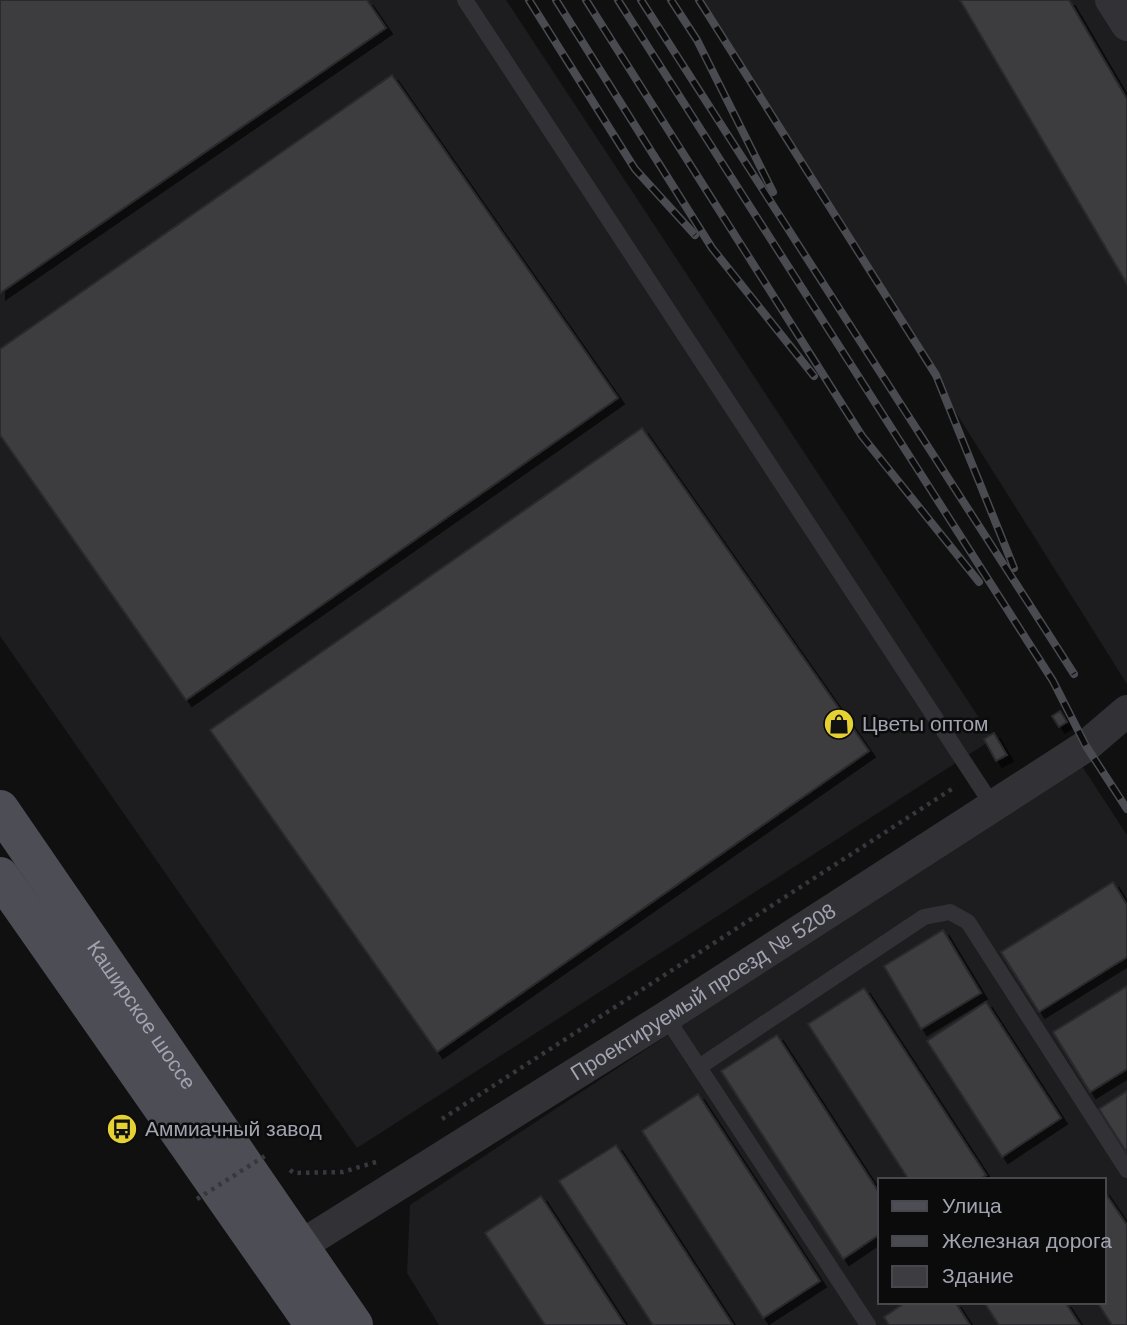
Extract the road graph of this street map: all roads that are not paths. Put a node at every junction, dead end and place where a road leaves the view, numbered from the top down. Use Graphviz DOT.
graph roads {
  1 [pos="465,0"];
  2 [pos="1111,0"];
  3 [pos="1127,25"];
  4 [pos="1127,711"];
  5 [pos="993,806"];
  6 [pos="0,809"];
  7 [pos="0,876"];
  8 [pos="666,1017"];
  9 [pos="699,1067"];
  10 [pos="1127,1170"];
  11 [pos="285,1255"];
  12 [pos="314,1325"];
  13 [pos="354,1325"];
  14 [pos="868,1325"];
  1 -- 5 [label="lane"];
  2 -- 3 [label="street"];
  4 -- 5 [label="street, Проектируемый проезд № 5208"];
  5 -- 8 [label="street, Проектируемый проезд № 5208"];
  6 -- 11 [label="main road, Каширское шоссе"];
  7 -- 11 [label="main road, Каширское шоссе"];
  8 -- 9 [label="lane"];
  8 -- 11 [label="street, Проектируемый проезд № 5208"];
  9 -- 10 [label="lane"];
  9 -- 14 [label="lane"];
  11 -- 12 [label="main road, Каширское шоссе"];
  11 -- 13 [label="main road, Каширское шоссе"];
}
